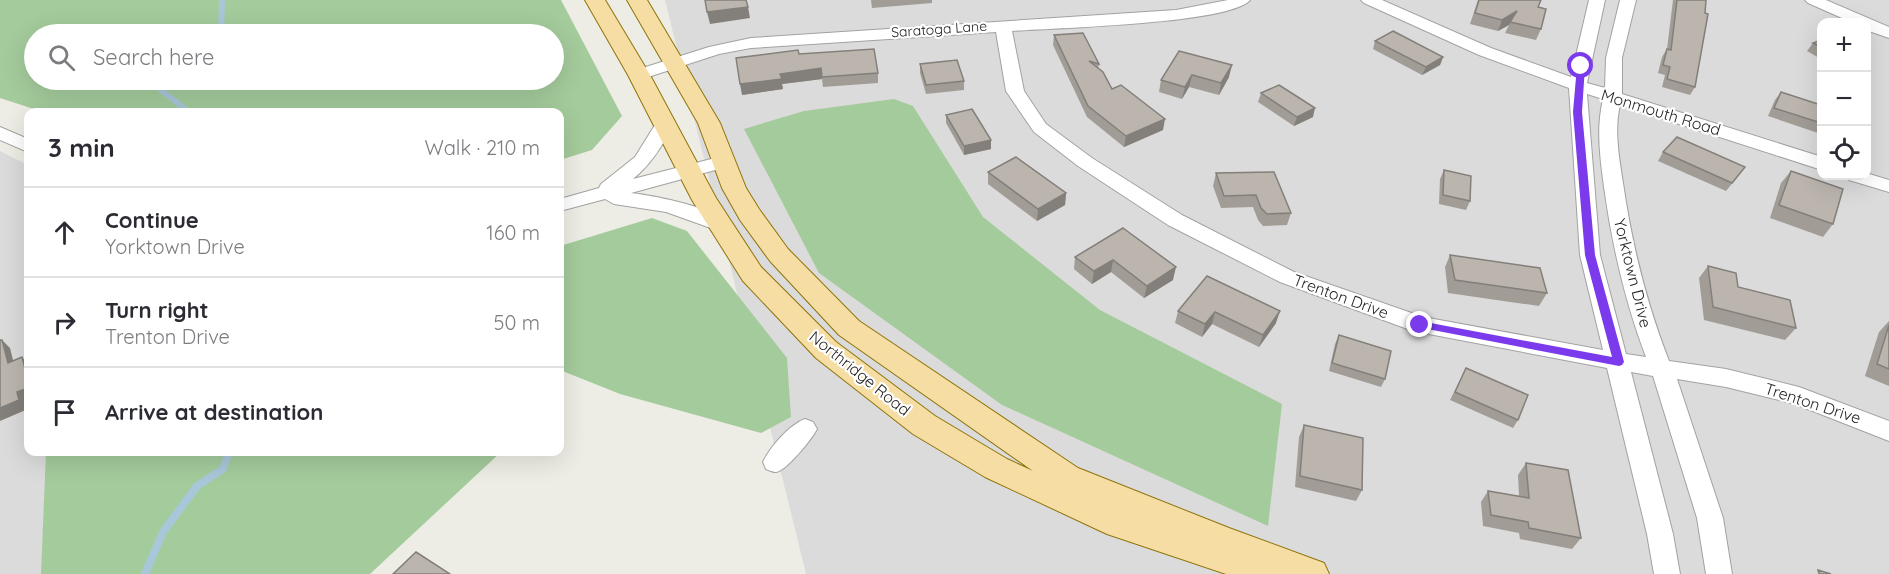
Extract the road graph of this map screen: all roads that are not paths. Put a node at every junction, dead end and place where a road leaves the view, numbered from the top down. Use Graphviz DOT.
graph roads {
  1 [pos="595,0"];
  2 [pos="637,0"];
  3 [pos="1242,0"];
  4 [pos="1369,0"];
  5 [pos="1597,0"];
  6 [pos="1628,0"];
  7 [pos="1813,0"];
  8 [pos="1854,18"];
  9 [pos="1003,25"];
  10 [pos="1871,26"];
  11 [pos="1889,33"];
  12 [pos="674,63"];
  13 [pos="639,75"];
  14 [pos="1578,86"];
  15 [pos="1613,96"];
  16 [pos="664,124"];
  17 [pos="0,133"];
  18 [pos="24,144"];
  19 [pos="723,162"];
  20 [pos="1817,163"];
  21 [pos="690,172"];
  22 [pos="1869,180"];
  23 [pos="1889,186"];
  24 [pos="592,198"];
  25 [pos="564,204"];
  26 [pos="719,224"];
  27 [pos="1619,362"];
  28 [pos="1661,369"];
  29 [pos="805,429"];
  30 [pos="1889,431"];
  31 [pos="775,462"];
  32 [pos="1272,574"];
  33 [pos="1312,574"];
  34 [pos="1667,574"];
  35 [pos="1719,574"];
  1 -- 13 [label="main road, Northridge Road"];
  2 -- 12 [label="main road, Northridge Road"];
  3 -- 9 [label="street, Saratoga Lane"];
  4 -- 14 [label="street, Monmouth Road"];
  5 -- 14 [label="street, Yorktown Drive"];
  6 -- 15 [label="street, Yorktown Drive"];
  7 -- 8 [label="street"];
  9 -- 12 [label="street, Saratoga Lane"];
  9 -- 27 [label="street, Trenton Drive"];
  10 -- 11 [label="street"];
  12 -- 13 [label="street, Saratoga Lane"];
  12 -- 19 [label="main road, Northridge Road"];
  13 -- 16 [label="main road, Northridge Road"];
  14 -- 15 [label="street, Monmouth Road"];
  14 -- 27 [label="street, Yorktown Drive"];
  15 -- 20 [label="street, Monmouth Road"];
  15 -- 28 [label="street, Yorktown Drive"];
  16 -- 21 [label="main road, Northridge Road"];
  16 -- 24 [label="street"];
  17 -- 18 [label="street"];
  19 -- 21 [label="street"];
  19 -- 33 [label="main road, Northridge Road"];
  21 -- 24 [label="street"];
  21 -- 26 [label="main road, Northridge Road"];
  22 -- 23 [label="street"];
  24 -- 25 [label="street"];
  24 -- 26 [label="street"];
  26 -- 32 [label="main road, Northridge Road"];
  27 -- 28 [label="street, Trenton Drive"];
  27 -- 34 [label="street, Yorktown Drive"];
  28 -- 30 [label="street, Trenton Drive"];
  28 -- 35 [label="street, Yorktown Drive"];
  29 -- 31 [label="street"];
}
